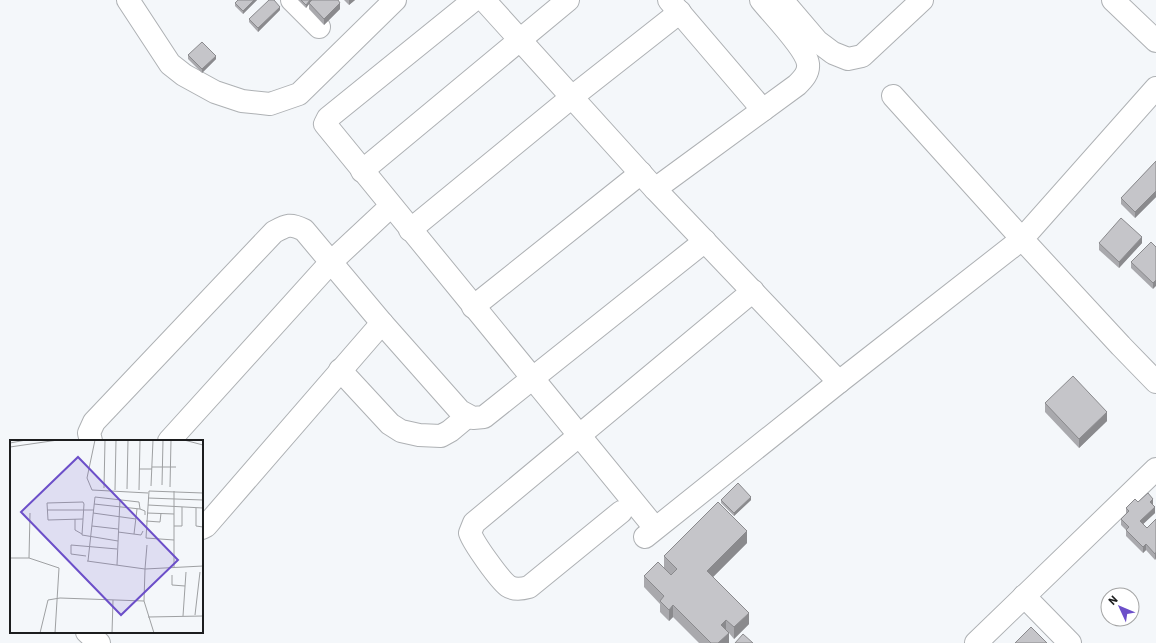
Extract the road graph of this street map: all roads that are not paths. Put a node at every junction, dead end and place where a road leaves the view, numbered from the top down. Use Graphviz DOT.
graph roads {
  1 [pos="128,0"];
  2 [pos="292,0"];
  3 [pos="396,0"];
  4 [pos="474,0"];
  5 [pos="484,0"];
  6 [pos="568,0"];
  7 [pos="761,0"];
  8 [pos="782,0"];
  9 [pos="922,0"];
  10 [pos="1113,0"];
  11 [pos="674,6"];
  12 [pos="319,27"];
  13 [pos="520,40"];
  14 [pos="1156,41"];
  15 [pos="1156,88"];
  16 [pos="893,96"];
  17 [pos="572,97"];
  18 [pos="763,110"];
  19 [pos="362,171"];
  20 [pos="641,173"];
  21 [pos="655,189"];
  22 [pos="390,206"];
  23 [pos="410,230"];
  24 [pos="1022,239"];
  25 [pos="705,241"];
  26 [pos="331,262"];
  27 [pos="752,291"];
  28 [pos="474,307"];
  29 [pos="382,323"];
  30 [pos="340,370"];
  31 [pos="532,378"];
  32 [pos="839,382"];
  33 [pos="1156,382"];
  34 [pos="468,416"];
  35 [pos="578,436"];
  36 [pos="91,440"];
  37 [pos="170,440"];
  38 [pos="1156,469"];
  39 [pos="621,512"];
  40 [pos="203,528"];
  41 [pos="1024,596"];
  42 [pos="88,633"];
  43 [pos="99,643"];
  44 [pos="976,643"];
  45 [pos="1070,643"];
  1 -- 3 [label="street"];
  2 -- 12 [label="street"];
  4 -- 19 [label="street"];
  5 -- 13 [label="street"];
  6 -- 13 [label="street"];
  7 -- 18 [label="street"];
  8 -- 9 [label="street"];
  10 -- 14 [label="street"];
  11 -- 17 [label="street"];
  11 -- 18 [label="street"];
  13 -- 17 [label="street"];
  13 -- 19 [label="street"];
  15 -- 24 [label="street"];
  16 -- 24 [label="street"];
  17 -- 20 [label="street"];
  17 -- 23 [label="street"];
  18 -- 21 [label="street"];
  19 -- 22 [label="street"];
  20 -- 21 [label="street"];
  20 -- 28 [label="street"];
  21 -- 25 [label="street"];
  22 -- 23 [label="street"];
  22 -- 26 [label="street"];
  23 -- 28 [label="street"];
  24 -- 32 [label="street"];
  24 -- 33 [label="street"];
  25 -- 27 [label="street"];
  25 -- 31 [label="street"];
  26 -- 29 [label="street"];
  26 -- 36 [label="street"];
  26 -- 37 [label="street"];
  27 -- 32 [label="street"];
  27 -- 35 [label="street"];
  28 -- 31 [label="street"];
  29 -- 30 [label="street"];
  29 -- 34 [label="street"];
  30 -- 34 [label="street"];
  30 -- 40 [label="street"];
  31 -- 34 [label="street"];
  31 -- 35 [label="street"];
  32 -- 35 [label="street"];
  35 -- 39 [label="street"];
  38 -- 41 [label="street"];
  41 -- 44 [label="street"];
  41 -- 45 [label="street"];
  42 -- 43 [label="street"];
}
